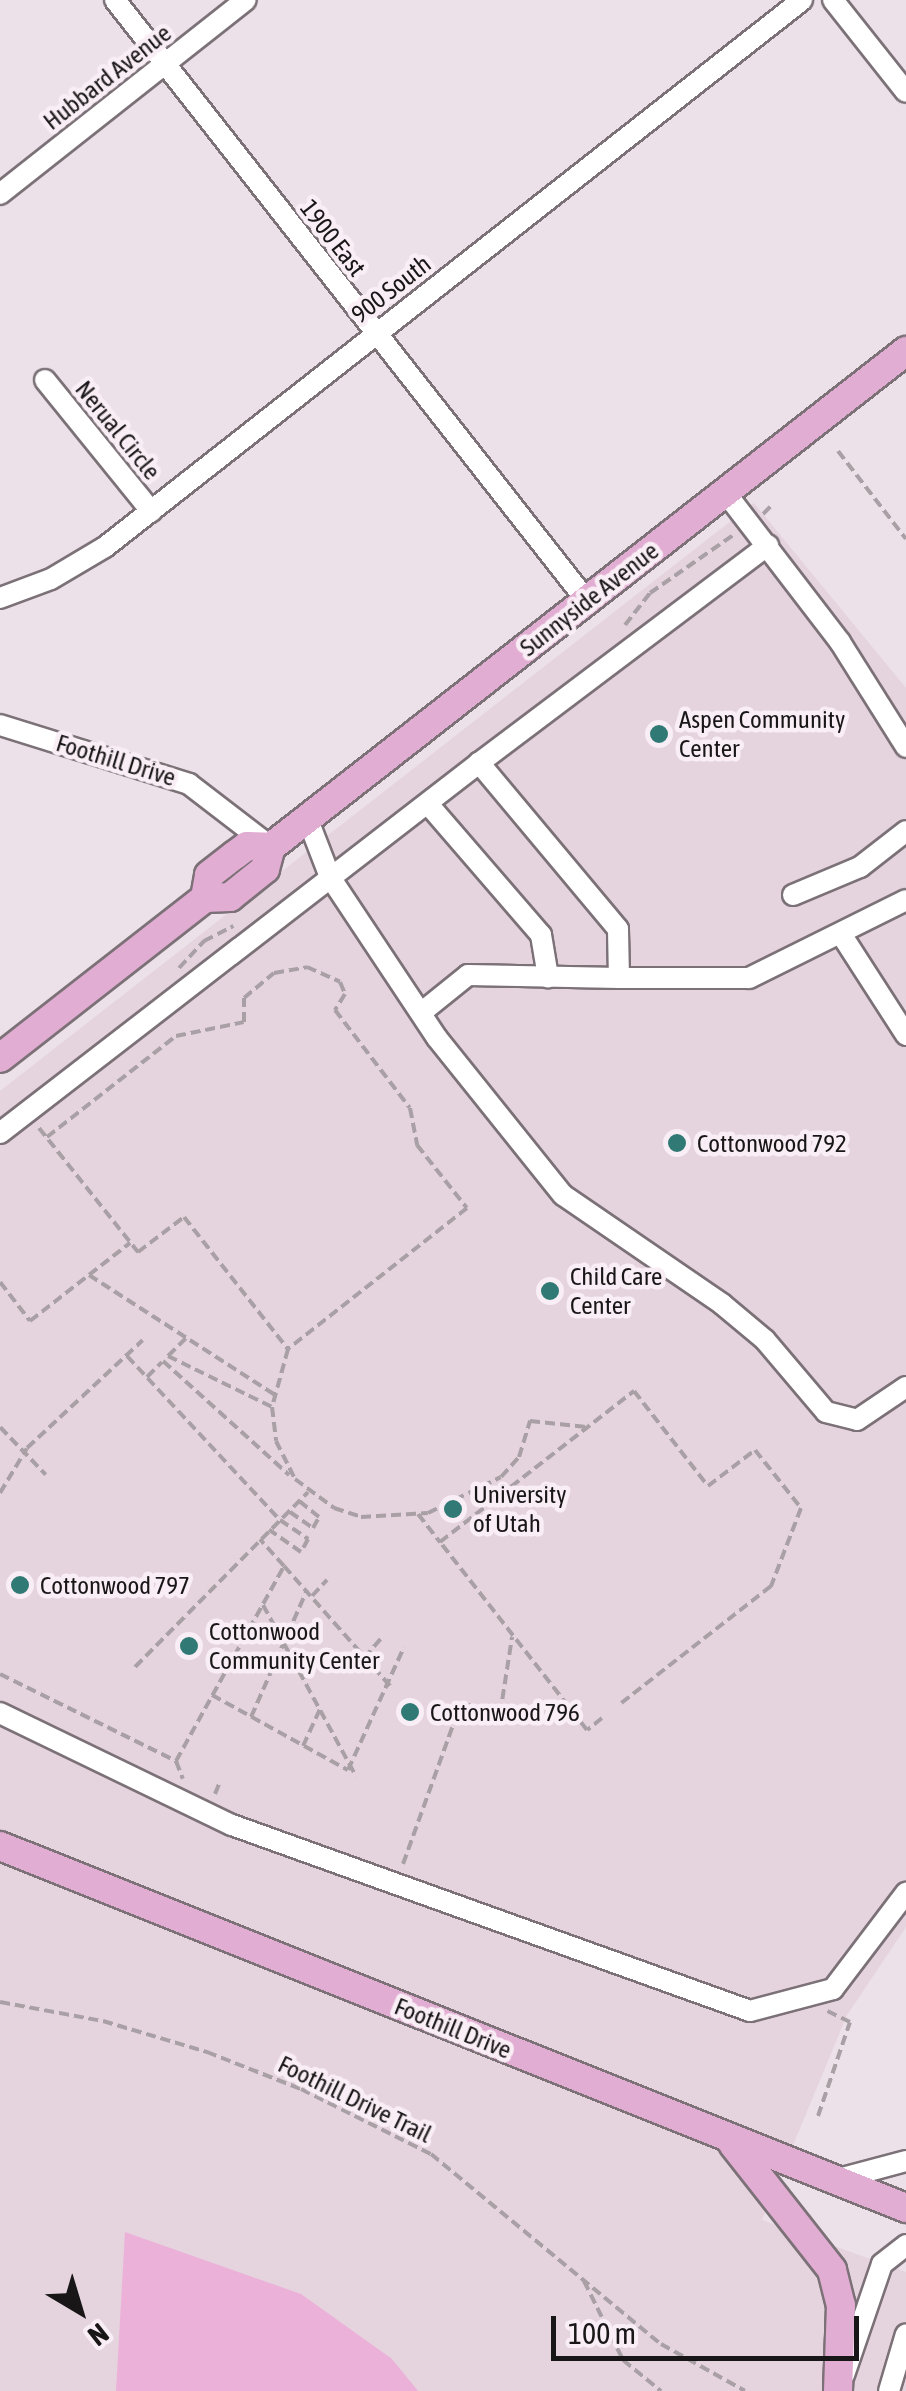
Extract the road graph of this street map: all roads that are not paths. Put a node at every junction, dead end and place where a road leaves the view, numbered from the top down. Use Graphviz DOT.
graph roads {
  1 [pos="114,0"];
  2 [pos="246,0"];
  3 [pos="802,0"];
  4 [pos="833,0"];
  5 [pos="165,64"];
  6 [pos="906,92"];
  7 [pos="0,194"];
  8 [pos="376,333"];
  9 [pos="906,351"];
  10 [pos="46,380"];
  11 [pos="725,492"];
  12 [pos="151,511"];
  13 [pos="768,545"];
  14 [pos="0,598"];
  15 [pos="587,601"];
  16 [pos="0,725"];
  17 [pos="906,747"];
  18 [pos="479,763"];
  19 [pos="428,804"];
  20 [pos="308,820"];
  21 [pos="906,831"];
  22 [pos="271,846"];
  23 [pos="330,877"];
  24 [pos="793,895"];
  25 [pos="906,900"];
  26 [pos="841,934"];
  27 [pos="548,977"];
  28 [pos="619,978"];
  29 [pos="422,1012"];
  30 [pos="906,1035"];
  31 [pos="0,1058"];
  32 [pos="0,1133"];
  33 [pos="906,1388"];
  34 [pos="0,1712"];
  35 [pos="0,1846"];
  36 [pos="906,1893"];
  37 [pos="728,2139"];
  38 [pos="906,2161"];
  39 [pos="833,2181"];
  40 [pos="906,2208"];
  41 [pos="906,2245"];
  42 [pos="906,2334"];
  43 [pos="839,2391"];
  44 [pos="889,2391"];
  1 -- 5 [label="street, 1900 East"];
  2 -- 5 [label="street, Hubbard Avenue"];
  3 -- 8 [label="street, 900 South"];
  4 -- 6 [label="street"];
  5 -- 7 [label="street, Hubbard Avenue"];
  5 -- 8 [label="street, 1900 East"];
  8 -- 12 [label="street, 900 South"];
  8 -- 15 [label="street, 1900 East"];
  9 -- 11 [label="main road, Sunnyside Avenue"];
  10 -- 12 [label="street, Nerual Circle"];
  11 -- 13 [label="street"];
  11 -- 15 [label="main road, Sunnyside Avenue"];
  12 -- 14 [label="street, 900 South"];
  13 -- 17 [label="street"];
  13 -- 18 [label="street"];
  15 -- 20 [label="main road, Sunnyside Avenue"];
  16 -- 22 [label="street, Foothill Drive"];
  18 -- 19 [label="street"];
  18 -- 28 [label="street"];
  19 -- 23 [label="street"];
  19 -- 27 [label="street"];
  20 -- 22 [label="main road, Sunnyside Avenue"];
  20 -- 23 [label="street"];
  21 -- 24 [label="street"];
  22 -- 31 [label="main road, Sunnyside Avenue"];
  23 -- 29 [label="street"];
  23 -- 32 [label="street"];
  25 -- 26 [label="street"];
  26 -- 28 [label="street"];
  26 -- 30 [label="street"];
  27 -- 28 [label="street"];
  27 -- 29 [label="street"];
  29 -- 33 [label="street"];
  34 -- 36 [label="street"];
  35 -- 37 [label="main road, Foothill Drive"];
  37 -- 39 [label="main road, Foothill Drive"];
  37 -- 43 [label="main road"];
  38 -- 39 [label="street"];
  39 -- 40 [label="main road, Foothill Drive"];
  41 -- 43 [label="street"];
  42 -- 44 [label="street"];
}
